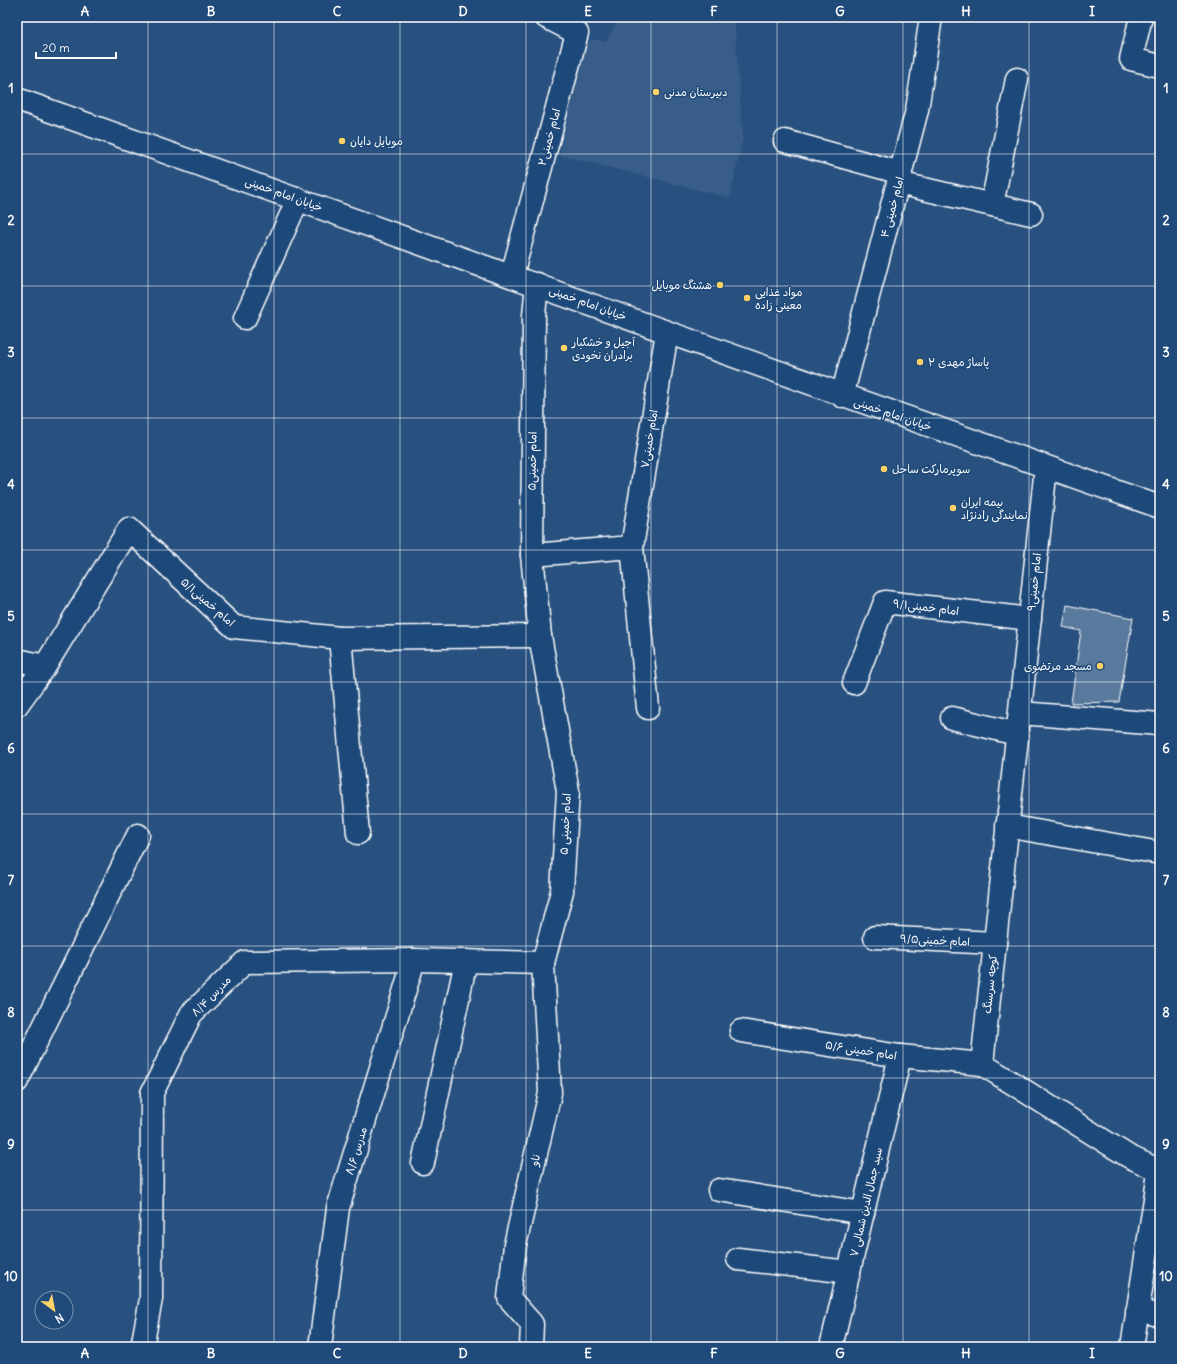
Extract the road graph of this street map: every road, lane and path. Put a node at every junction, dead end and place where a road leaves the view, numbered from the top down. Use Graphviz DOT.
graph roads {
  1 [pos="546,17"];
  2 [pos="931,17"];
  3 [pos="1141,17"];
  4 [pos="1160,66"];
  5 [pos="1017,79"];
  6 [pos="17,99"];
  7 [pos="784,141"];
  8 [pos="899,178"];
  9 [pos="298,199"];
  10 [pos="992,205"];
  11 [pos="1031,214"];
  12 [pos="512,275"];
  13 [pos="537,284"];
  14 [pos="245,318"];
  15 [pos="667,332"];
  16 [pos="842,396"];
  17 [pos="1046,467"];
  18 [pos="1160,507"];
  19 [pos="632,547"];
  20 [pos="532,555"];
  21 [pos="1030,619"];
  22 [pos="540,636"];
  23 [pos="340,638"];
  24 [pos="17,660"];
  25 [pos="45,666"];
  26 [pos="854,683"];
  27 [pos="17,706"];
  28 [pos="648,708"];
  29 [pos="1019,715"];
  30 [pos="952,718"];
  31 [pos="1160,724"];
  32 [pos="1007,826"];
  33 [pos="358,833"];
  34 [pos="138,835"];
  35 [pos="1160,853"];
  36 [pos="875,937"];
  37 [pos="995,943"];
  38 [pos="414,960"];
  39 [pos="466,960"];
  40 [pos="543,963"];
  41 [pos="741,1031"];
  42 [pos="900,1056"];
  43 [pos="982,1064"];
  44 [pos="17,1081"];
  45 [pos="423,1163"];
  46 [pos="1160,1167"];
  47 [pos="1160,1171"];
  48 [pos="719,1190"];
  49 [pos="863,1213"];
  50 [pos="738,1259"];
  51 [pos="849,1272"];
  52 [pos="1138,1311"];
  53 [pos="1160,1315"];
  54 [pos="142,1347"];
  55 [pos="320,1347"];
  56 [pos="531,1347"];
  57 [pos="831,1347"];
  58 [pos="1132,1347"];
  1 -- 12 [label="street, امام خمینی۲"];
  2 -- 8 [label="street, امام خمینی ۴"];
  3 -- 4 [label="street"];
  5 -- 10 [label="street"];
  6 -- 9 [label="street, خیابان امام خمینی"];
  7 -- 8 [label="street"];
  8 -- 10 [label="street"];
  8 -- 16 [label="street, امام خمینی ۴"];
  9 -- 12 [label="street, خیابان امام خمینی"];
  9 -- 14 [label="street"];
  10 -- 11 [label="street"];
  12 -- 13 [label="street, خیابان امام خمینی"];
  13 -- 15 [label="street, خیابان امام خمینی"];
  13 -- 20 [label="street, امام خمینی۵"];
  15 -- 16 [label="street, خیابان امام خمینی"];
  15 -- 19 [label="street, امام خمینی۷"];
  16 -- 17 [label="street, خیابان امام خمینی"];
  17 -- 18 [label="street, خیابان امام خمینی"];
  17 -- 21 [label="street, امام خمینی۹"];
  19 -- 20 [label="street"];
  19 -- 28 [label="street, امام خمینی۷"];
  20 -- 22 [label="street, امام خمینی۵"];
  21 -- 26 [label="street, امام خمینی۹/۱"];
  21 -- 29 [label="street, امام خمینی۹"];
  22 -- 23 [label="street, امام خمینی۵/۱"];
  22 -- 40 [label="street, امام خمینی ۵"];
  23 -- 25 [label="street, امام خمینی۵/۱"];
  23 -- 33 [label="street"];
  24 -- 25 [label="street"];
  25 -- 27 [label="street, امام خمینی۵/۱"];
  29 -- 30 [label="street"];
  29 -- 31 [label="street"];
  29 -- 32 [label="street, کوچه سرسنگ"];
  32 -- 35 [label="street"];
  32 -- 37 [label="street, کوچه سرسنگ"];
  34 -- 44 [label="street"];
  36 -- 37 [label="street, امام خمینی۹/۵"];
  37 -- 43 [label="street, کوچه سرسنگ"];
  38 -- 39 [label="street, مدرس ۸/۴"];
  38 -- 54 [label="street, مدرس ۸/۴"];
  38 -- 55 [label="street, مدرس ۸/۶"];
  39 -- 40 [label="street, مدرس ۸/۴"];
  39 -- 45 [label="street"];
  40 -- 56 [label="street, ناو"];
  41 -- 42 [label="street, امام خمینی ۵/۶"];
  42 -- 43 [label="street, امام خمینی ۵/۶"];
  42 -- 49 [label="street, سید جمال الدین شمالی ۷"];
  43 -- 47 [label="street"];
  46 -- 47 [label="street"];
  47 -- 52 [label="street"];
  48 -- 49 [label="street"];
  49 -- 51 [label="street, سید جمال الدین شمالی ۷"];
  50 -- 51 [label="street"];
  51 -- 57 [label="street, سید جمال الدین شمالی ۷"];
  52 -- 53 [label="street"];
  52 -- 58 [label="street"];
}
